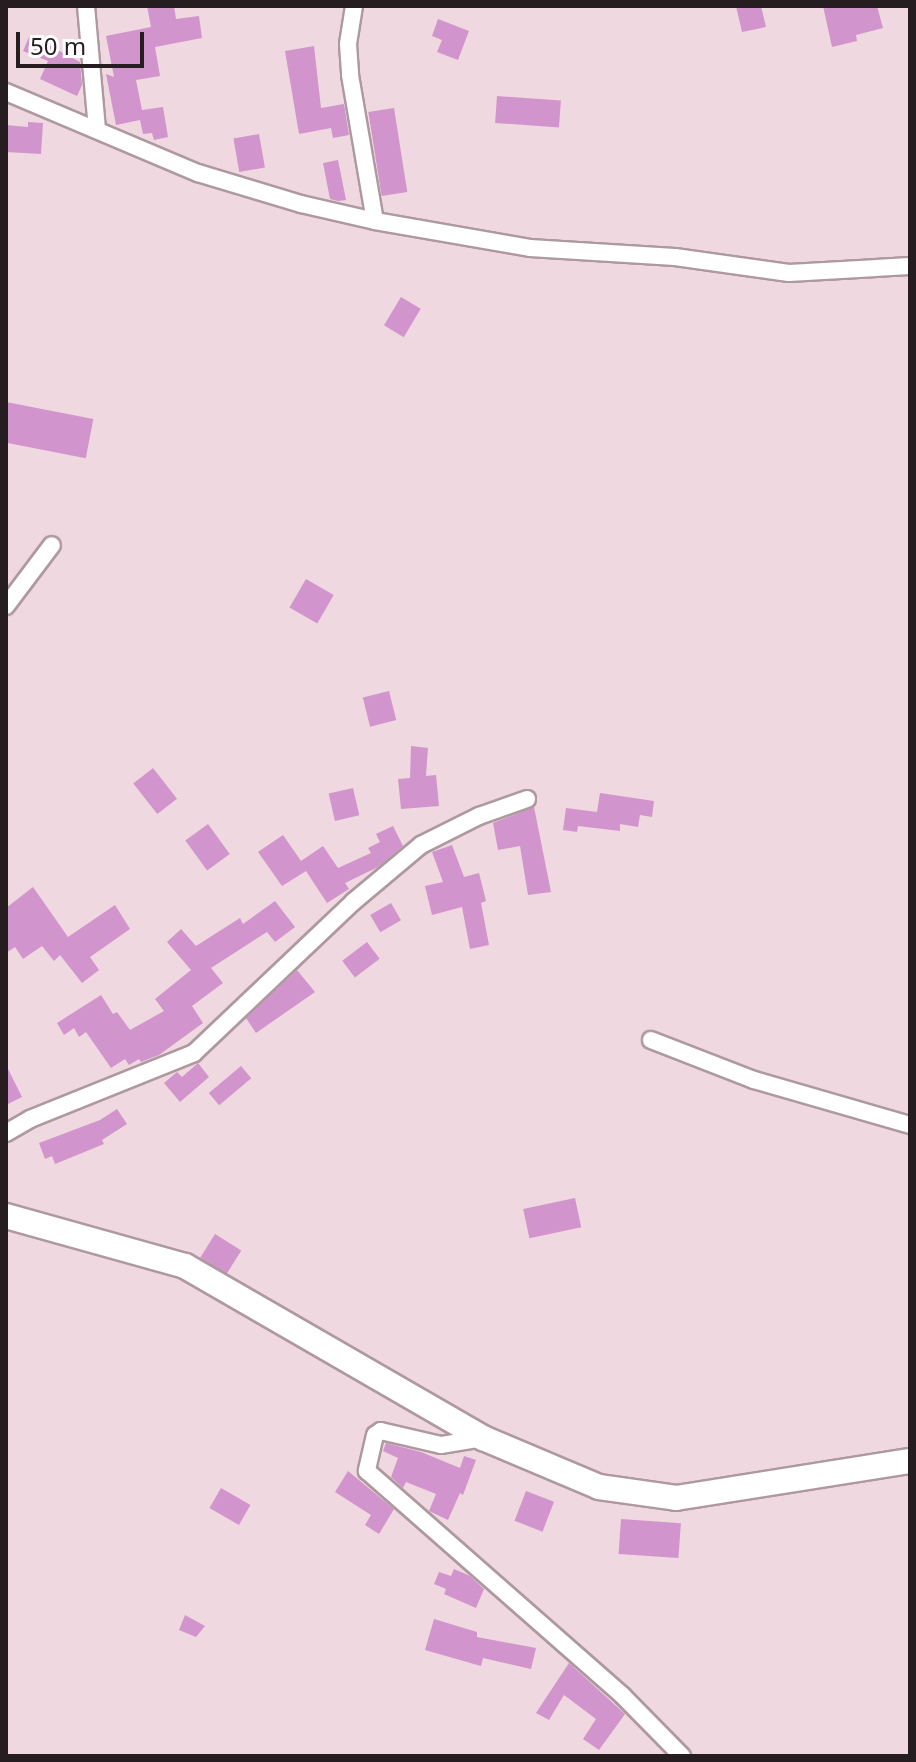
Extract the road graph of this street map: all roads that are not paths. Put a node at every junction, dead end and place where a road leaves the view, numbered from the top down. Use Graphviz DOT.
graph roads {
  1 [pos="86,6"];
  2 [pos="354,6"];
  3 [pos="6,92"];
  4 [pos="97,130"];
  5 [pos="375,221"];
  6 [pos="910,266"];
  7 [pos="52,545"];
  8 [pos="6,606"];
  9 [pos="527,799"];
  10 [pos="651,1040"];
  11 [pos="910,1125"];
  12 [pos="6,1133"];
  13 [pos="6,1216"];
  14 [pos="483,1438"];
  15 [pos="910,1461"];
  16 [pos="682,1756"];
  1 -- 4 [label="street"];
  2 -- 5 [label="street"];
  3 -- 4 [label="street"];
  4 -- 5 [label="street"];
  5 -- 6 [label="street"];
  7 -- 8 [label="street"];
  9 -- 12 [label="street"];
  10 -- 11 [label="street"];
  13 -- 14 [label="street"];
  14 -- 15 [label="street"];
  14 -- 16 [label="street"];
}
